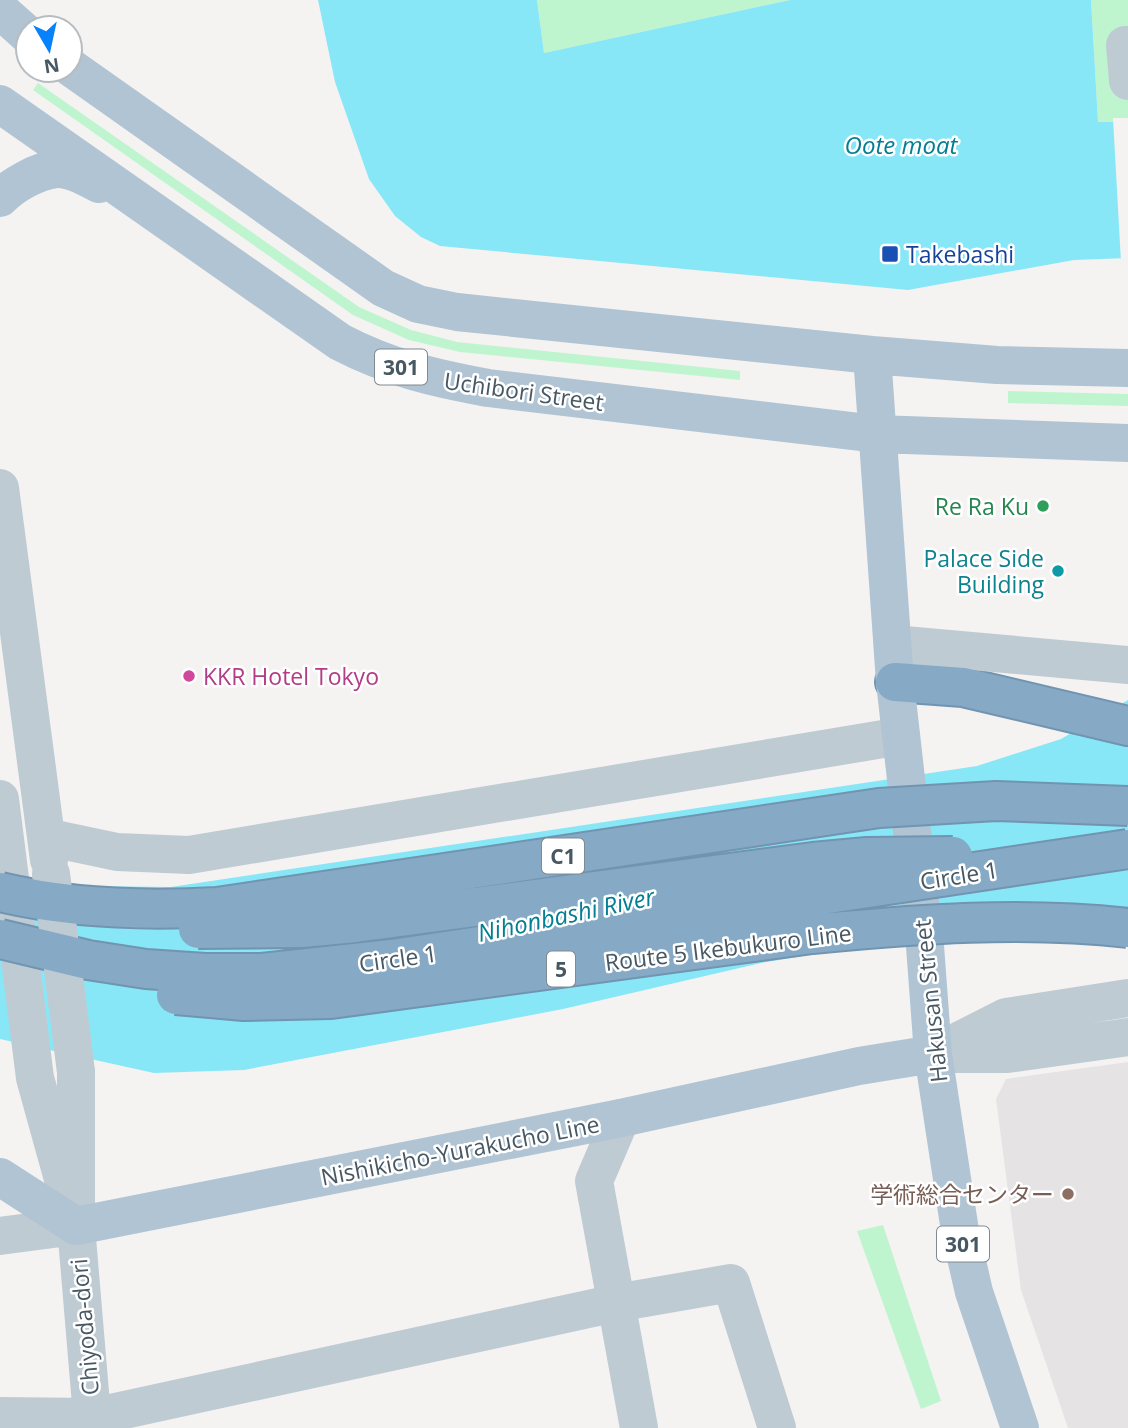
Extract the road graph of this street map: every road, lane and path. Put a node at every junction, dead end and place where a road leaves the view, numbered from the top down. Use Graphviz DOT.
graph roads {
  1 [pos="0,10"];
  2 [pos="14,22"];
  3 [pos="1128,45"];
  4 [pos="84,77"];
  5 [pos="1128,81"];
  6 [pos="0,104"];
  7 [pos="0,198"];
  8 [pos="154,211"];
  9 [pos="873,355"];
  10 [pos="1128,368"];
  11 [pos="877,434"];
  12 [pos="1128,443"];
  13 [pos="0,488"];
  14 [pos="893,644"];
  15 [pos="1128,665"];
  16 [pos="895,682"];
  17 [pos="1128,726"];
  18 [pos="902,754"];
  19 [pos="1128,806"];
  20 [pos="1,811"];
  21 [pos="1128,849"];
  22 [pos="48,855"];
  23 [pos="1128,871"];
  24 [pos="3,886"];
  25 [pos="1128,928"];
  26 [pos="0,939"];
  27 [pos="0,949"];
  28 [pos="1128,998"];
  29 [pos="1128,1037"];
  30 [pos="933,1054"];
  31 [pos="621,1118"];
  32 [pos="0,1177"];
  33 [pos="76,1227"];
  34 [pos="0,1236"];
  35 [pos="616,1303"];
  36 [pos="0,1416"];
  37 [pos="92,1422"];
  38 [pos="639,1428"];
  39 [pos="777,1428"];
  40 [pos="1020,1428"];
  1 -- 2 [label="main road"];
  3 -- 5 [label="street"];
  4 -- 9 [label="main road"];
  6 -- 8 [label="main road, Uchibori Street / 301"];
  7 -- 8 [label="main road, 301"];
  8 -- 11 [label="main road, Uchibori Street / 301"];
  9 -- 10 [label="main road"];
  9 -- 11 [label="main road, Hakusan Street / 301"];
  11 -- 12 [label="main road, Uchibori Street"];
  11 -- 14 [label="main road, Hakusan Street / 301"];
  13 -- 22 [label="street"];
  14 -- 15 [label="street"];
  14 -- 16 [label="main road, Hakusan Street / 301"];
  16 -- 17 [label="highway"];
  16 -- 18 [label="main road, Hakusan Street / 301"];
  18 -- 22 [label="street"];
  18 -- 30 [label="main road, Hakusan Street / 301, bridge"];
  19 -- 24 [label="highway, C1, bridge"];
  20 -- 24 [label="street"];
  21 -- 26 [label="highway, Circle 1, bridge"];
  22 -- 33 [label="street, bridge"];
  23 -- 24 [label="highway, bridge"];
  24 -- 33 [label="street, bridge"];
  25 -- 27 [label="highway, Route 5 Ikebukuro Line / 5, bridge"];
  28 -- 30 [label="street"];
  29 -- 30 [label="street"];
  30 -- 31 [label="main road, Nishikicho-Yurakucho Line"];
  30 -- 40 [label="main road, Hakusan Street / 301"];
  31 -- 33 [label="main road, Nishikicho-Yurakucho Line"];
  31 -- 35 [label="street"];
  32 -- 33 [label="main road"];
  33 -- 34 [label="street"];
  33 -- 37 [label="street, Chiyoda-dori"];
  35 -- 37 [label="street"];
  35 -- 38 [label="street"];
  35 -- 39 [label="street"];
  36 -- 37 [label="street"];
}
